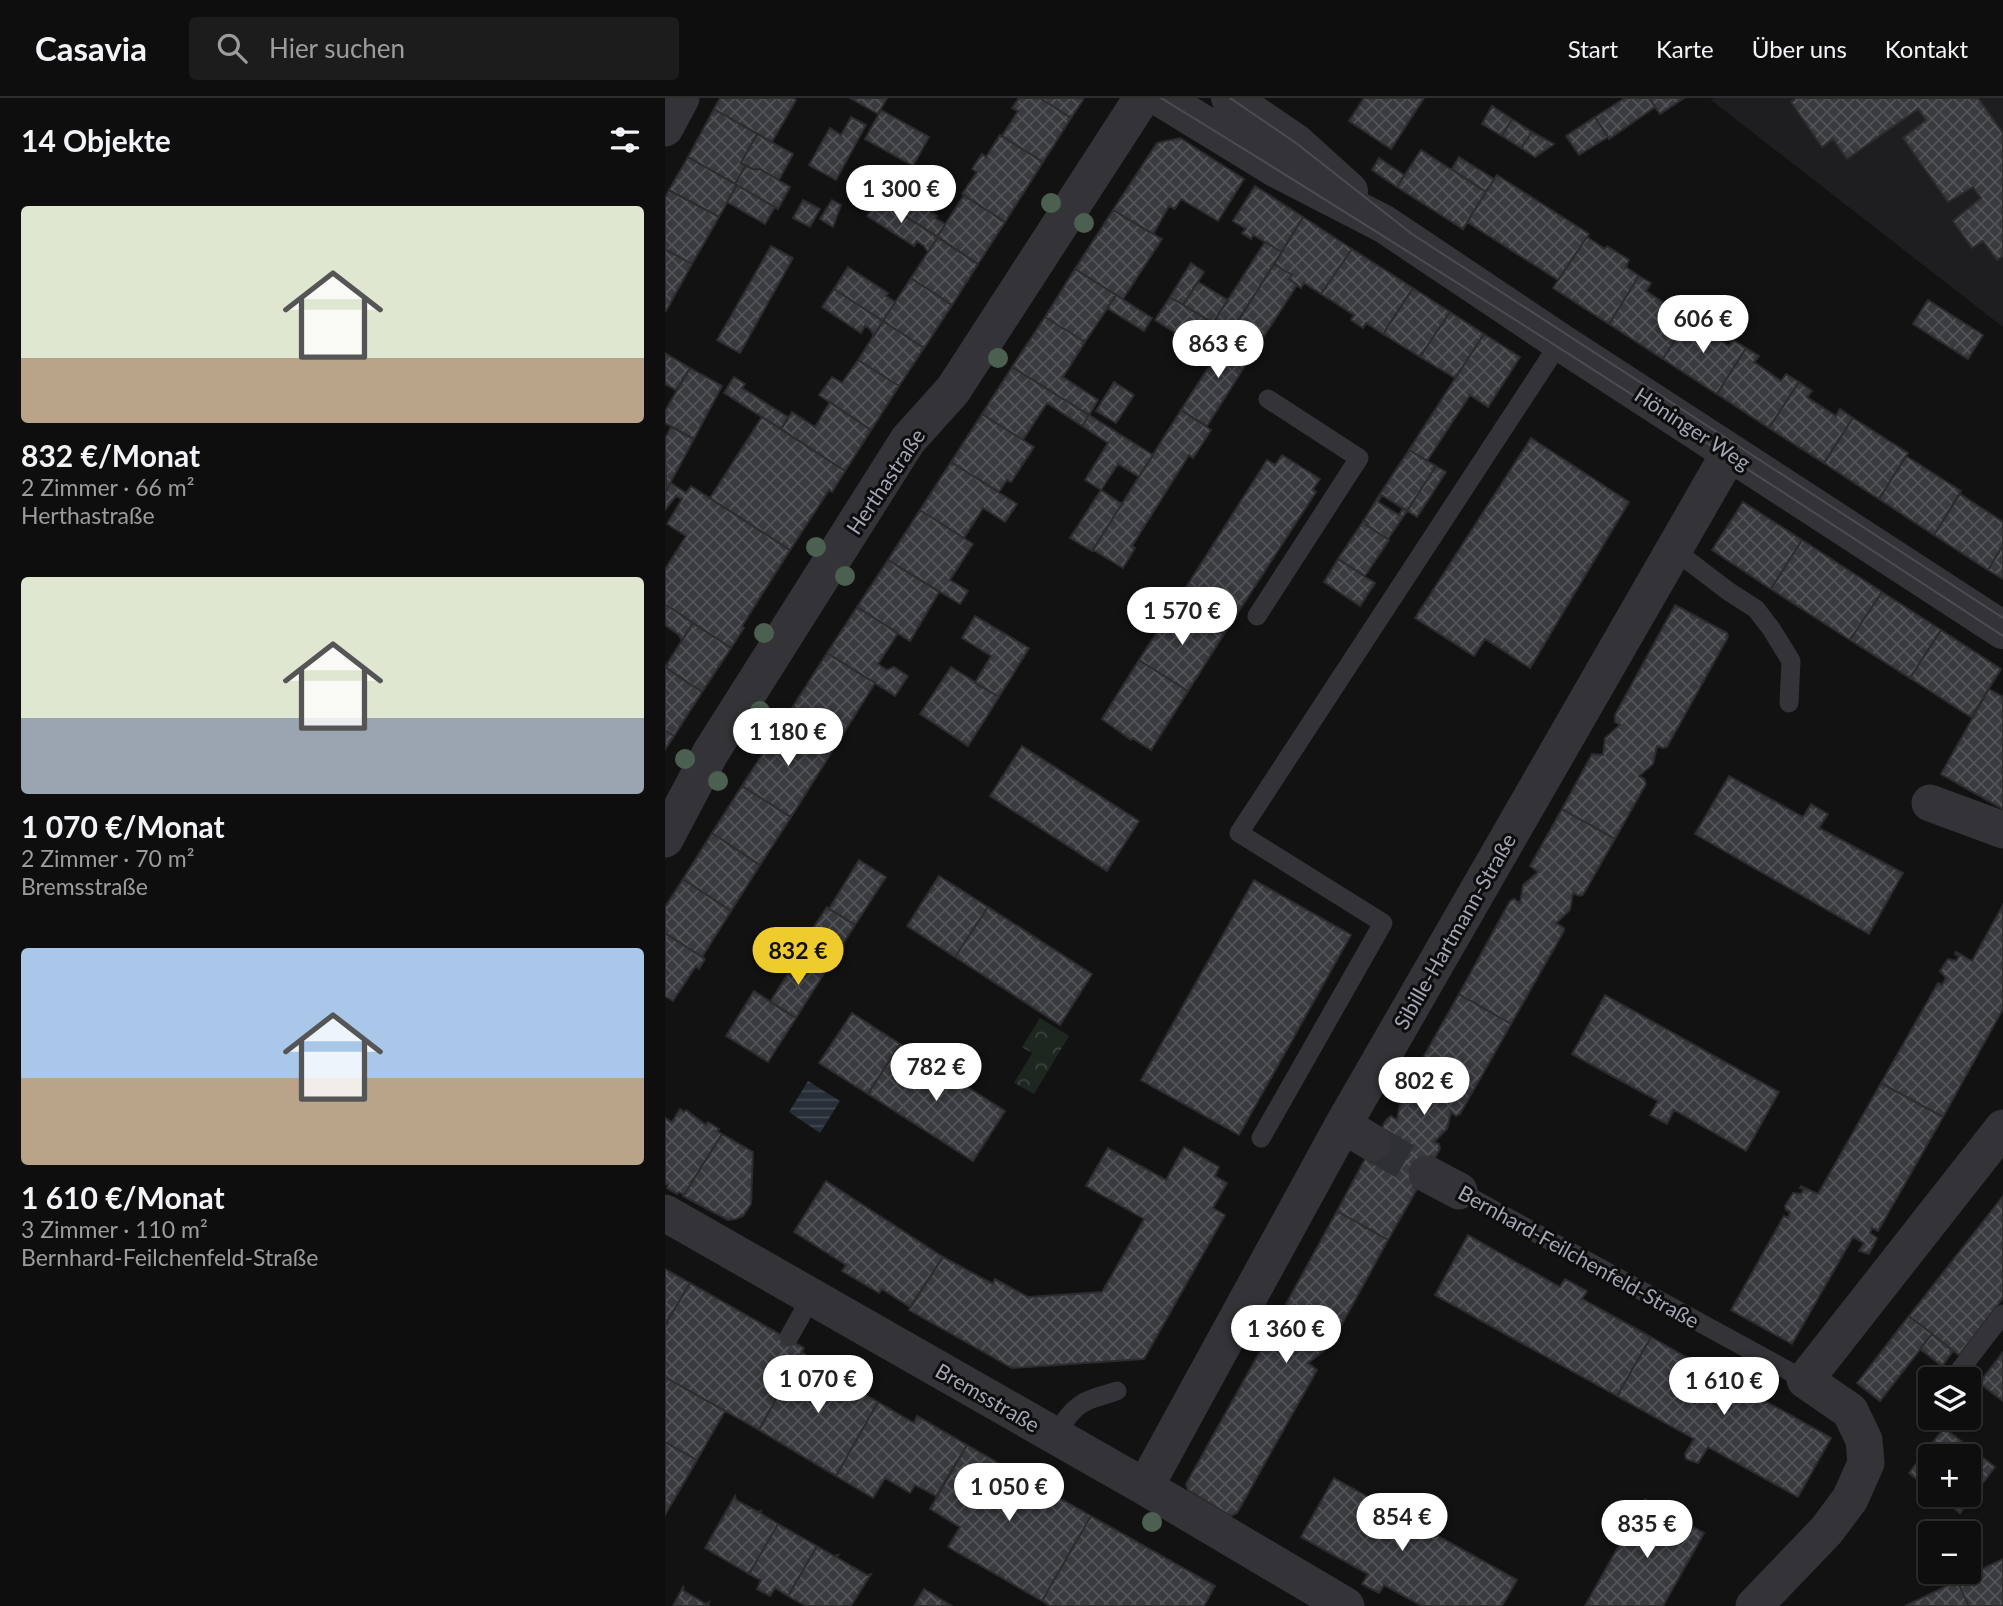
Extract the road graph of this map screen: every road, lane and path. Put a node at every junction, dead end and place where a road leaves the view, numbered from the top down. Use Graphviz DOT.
graph roads {
  1 [pos="681,98"];
  2 [pos="1142,98"];
  3 [pos="1161,98"];
  4 [pos="1230,98"];
  5 [pos="665,128"];
  6 [pos="1384,224"];
  7 [pos="1560,342"];
  8 [pos="1268,399"];
  9 [pos="1730,452"];
  10 [pos="1673,549"];
  11 [pos="1257,617"];
  12 [pos="2003,630"];
  13 [pos="1789,703"];
  14 [pos="1930,803"];
  15 [pos="2003,830"];
  16 [pos="665,839"];
  17 [pos="2003,1128"];
  18 [pos="1261,1138"];
  19 [pos="1427,1174"];
  20 [pos="1459,1191"];
  21 [pos="665,1213"];
  22 [pos="812,1296"];
  23 [pos="2003,1314"];
  24 [pos="789,1337"];
  25 [pos="1962,1367"];
  26 [pos="1805,1380"];
  27 [pos="1117,1391"];
  28 [pos="1055,1436"];
  29 [pos="1145,1487"];
  30 [pos="1346,1606"];
  31 [pos="1754,1606"];
  1 -- 5 [label="street"];
  2 -- 16 [label="street, Herthastraße"];
  3 -- 6 [label="street, Höninger Weg"];
  4 -- 6 [label="street, Höninger Weg"];
  6 -- 7 [label="street, Höninger Weg"];
  7 -- 9 [label="street, Höninger Weg"];
  7 -- 18 [label="lane"];
  8 -- 11 [label="lane"];
  9 -- 10 [label="street, Sibille-Hartmann-Straße"];
  9 -- 12 [label="street, Höninger Weg"];
  10 -- 13 [label="lane"];
  10 -- 29 [label="street, Sibille-Hartmann-Straße"];
  14 -- 15 [label="street"];
  17 -- 26 [label="street"];
  19 -- 20 [label="street, Bernhard-Feilchenfeld-Straße"];
  20 -- 26 [label="lane, Bernhard-Feilchenfeld-Straße"];
  21 -- 22 [label="street, Bremsstraße"];
  22 -- 24 [label="lane"];
  22 -- 28 [label="street, Bremsstraße"];
  23 -- 25 [label="lane"];
  26 -- 31 [label="street, Bernhard-Feilchenfeld-Straße"];
  27 -- 28 [label="lane"];
  28 -- 29 [label="street, Bremsstraße"];
  29 -- 30 [label="street, Bremsstraße"];
}
